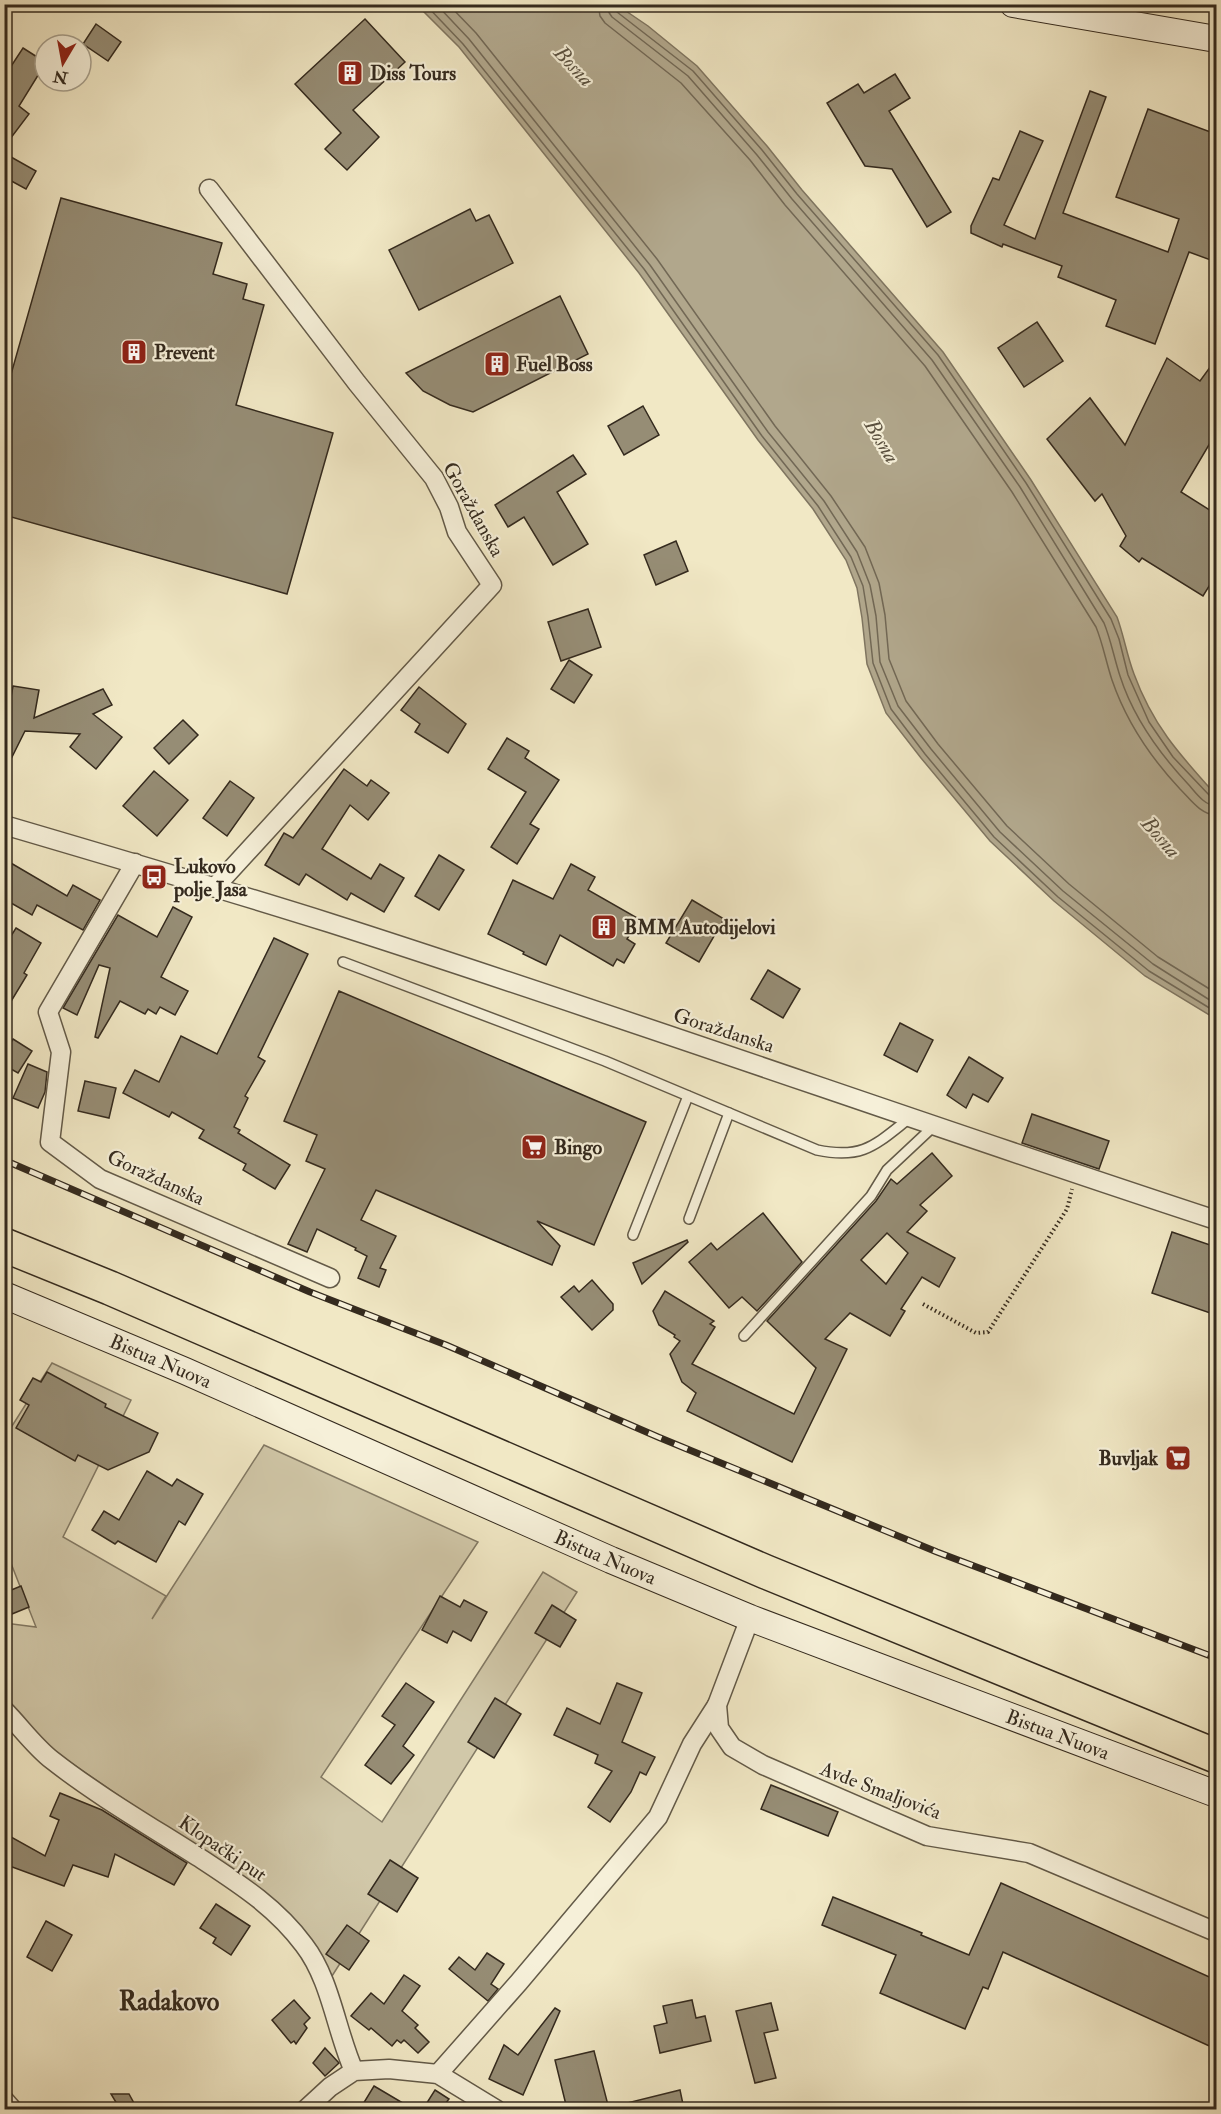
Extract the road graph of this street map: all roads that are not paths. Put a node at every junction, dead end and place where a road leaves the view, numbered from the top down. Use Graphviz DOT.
graph roads {
  1 [pos="1013,4"];
  2 [pos="1216,39"];
  3 [pos="209,189"];
  4 [pos="4,825"];
  5 [pos="135,863"];
  6 [pos="215,887"];
  7 [pos="343,962"];
  8 [pos="688,1096"];
  9 [pos="729,1113"];
  10 [pos="911,1117"];
  11 [pos="935,1125"];
  12 [pos="689,1219"];
  13 [pos="1216,1220"];
  14 [pos="633,1235"];
  15 [pos="4,1245"];
  16 [pos="330,1278"];
  17 [pos="4,1295"];
  18 [pos="744,1336"];
  19 [pos="750,1618"];
  20 [pos="717,1705"];
  21 [pos="4,1710"];
  22 [pos="1216,1756"];
  23 [pos="1216,1794"];
  24 [pos="1216,1932"];
  25 [pos="354,2071"];
  26 [pos="438,2074"];
  27 [pos="4,2093"];
  28 [pos="19,2109"];
  29 [pos="305,2109"];
  30 [pos="496,2109"];
  1 -- 2 [label="street"];
  3 -- 6 [label="street, Goraždanska"];
  4 -- 5 [label="street, Goraždanska"];
  5 -- 6 [label="street, Goraždanska"];
  5 -- 16 [label="street, Goraždanska"];
  6 -- 10 [label="street, Goraždanska"];
  7 -- 8 [label="lane"];
  8 -- 9 [label="lane"];
  8 -- 14 [label="lane"];
  9 -- 10 [label="lane"];
  9 -- 12 [label="lane"];
  10 -- 11 [label="street, Goraždanska"];
  11 -- 13 [label="street, Goraždanska"];
  11 -- 18 [label="lane"];
  15 -- 22 [label="highway"];
  17 -- 19 [label="street, Bistua Nuova"];
  19 -- 20 [label="street"];
  19 -- 23 [label="street, Bistua Nuova"];
  20 -- 24 [label="street, Avde Smaljovića"];
  20 -- 26 [label="street"];
  21 -- 25 [label="street, Klopački put"];
  25 -- 26 [label="street"];
  25 -- 29 [label="street"];
  26 -- 30 [label="street"];
  27 -- 28 [label="lane"];
}
